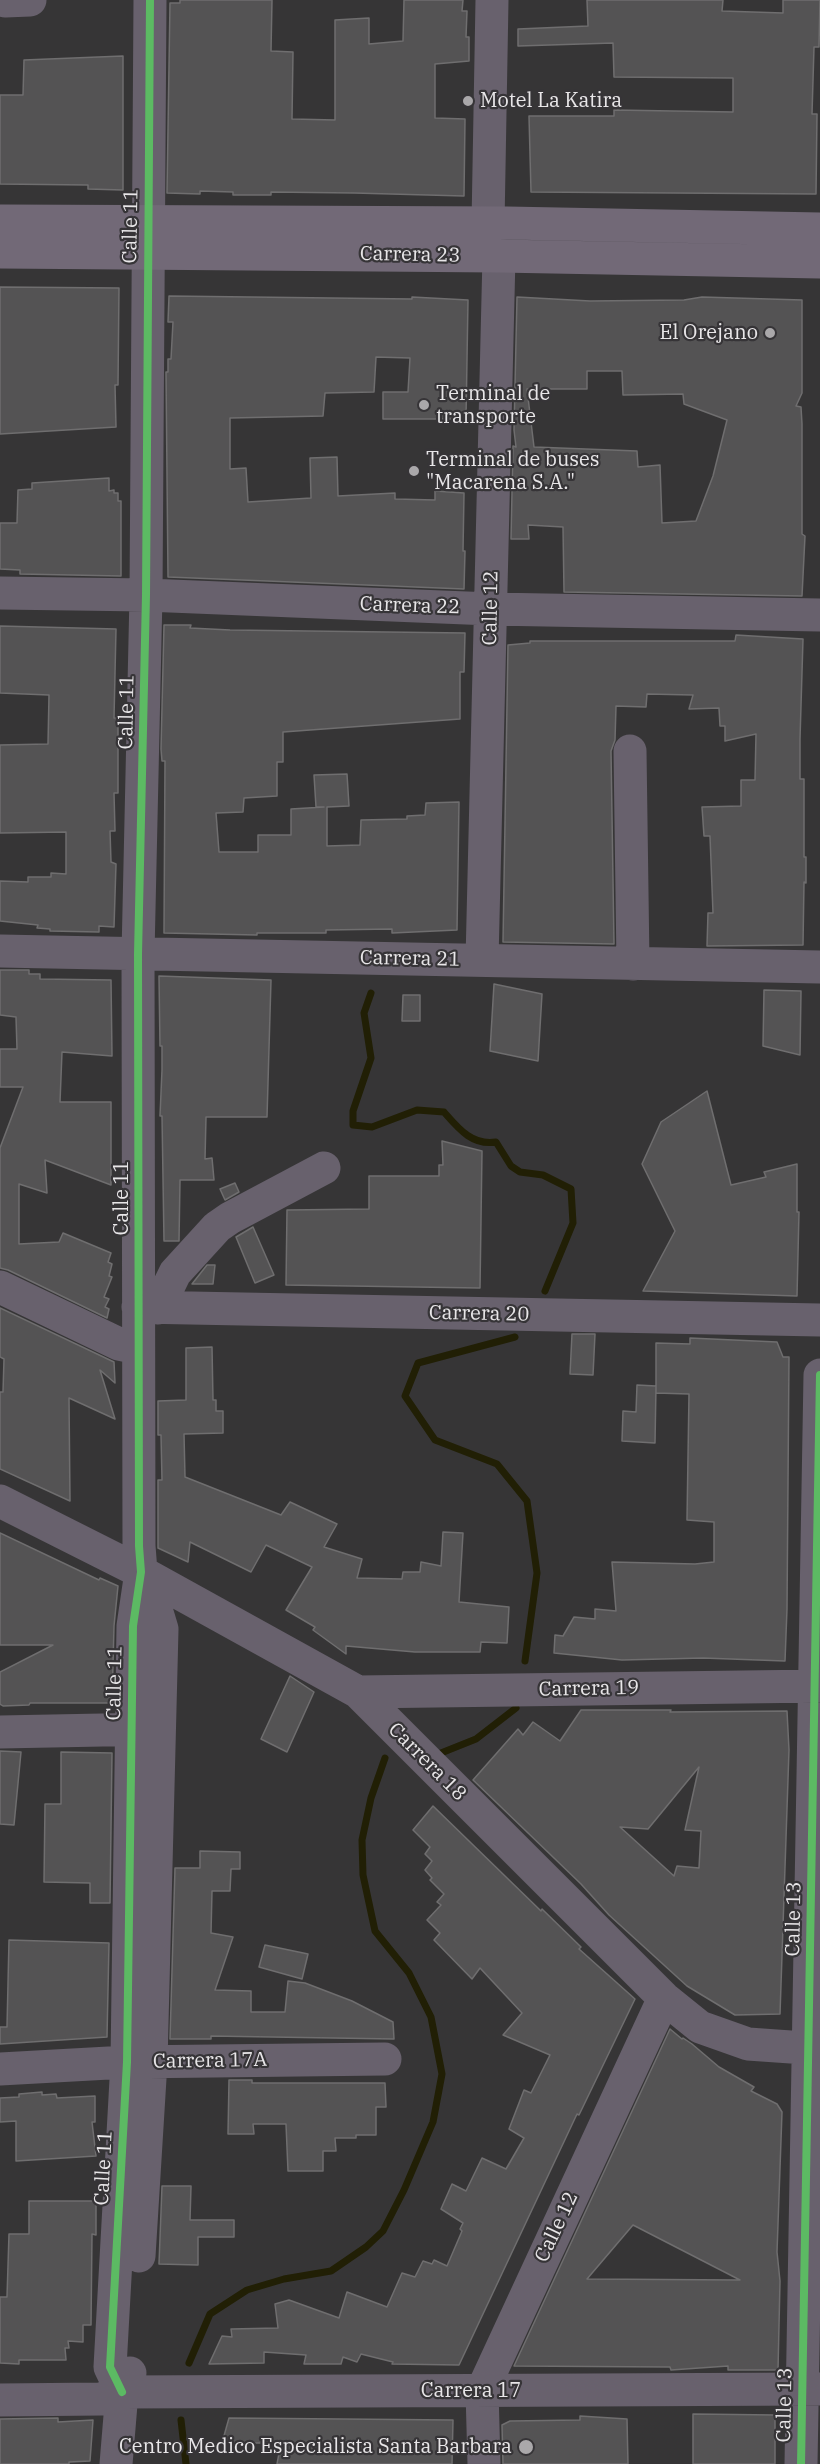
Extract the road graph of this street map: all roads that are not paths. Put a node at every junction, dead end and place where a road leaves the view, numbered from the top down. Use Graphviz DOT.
graph roads {
  1 [pos="150,0"];
  2 [pos="492,0"];
  3 [pos="511,0"];
  4 [pos="0,221"];
  5 [pos="147,221"];
  6 [pos="497,224"];
  7 [pos="820,229"];
  8 [pos="0,252"];
  9 [pos="147,254"];
  10 [pos="499,255"];
  11 [pos="820,262"];
  12 [pos="0,593"];
  13 [pos="146,595"];
  14 [pos="491,609"];
  15 [pos="820,615"];
  16 [pos="630,751"];
  17 [pos="0,951"];
  18 [pos="138,954"];
  19 [pos="482,960"];
  20 [pos="633,963"];
  21 [pos="820,967"];
  22 [pos="324,1168"];
  23 [pos="0,1287"];
  24 [pos="148,1307"];
  25 [pos="820,1320"];
  26 [pos="138,1348"];
  27 [pos="820,1375"];
  28 [pos="0,1501"];
  29 [pos="141,1572"];
  30 [pos="817,1686"];
  31 [pos="358,1692"];
  32 [pos="145,1730"];
  33 [pos="0,1732"];
  34 [pos="664,1998"];
  35 [pos="814,2049"];
  36 [pos="385,2059"];
  37 [pos="139,2062"];
  38 [pos="0,2069"];
  39 [pos="0,2383"];
  40 [pos="811,2389"];
  41 [pos="482,2391"];
  42 [pos="122,2392"];
  43 [pos="0,2400"];
  44 [pos="116,2464"];
  45 [pos="484,2464"];
  46 [pos="801,2464"];
  1 -- 5 [label="street, Calle 11"];
  2 -- 6 [label="street"];
  3 -- 6 [label="street"];
  4 -- 5 [label="main road, Carrera 23"];
  5 -- 6 [label="main road, Carrera 23"];
  5 -- 9 [label="street, Calle 11"];
  6 -- 7 [label="main road, Carrera 23"];
  8 -- 9 [label="main road, Carrera 23"];
  9 -- 10 [label="main road, Carrera 23"];
  9 -- 13 [label="street, Calle 11"];
  10 -- 11 [label="main road, Carrera 23"];
  10 -- 14 [label="street, Calle 12"];
  12 -- 13 [label="street, Carrera 22"];
  13 -- 14 [label="street, Carrera 22"];
  13 -- 18 [label="street, Calle 11"];
  14 -- 15 [label="street, Carrera 22"];
  14 -- 19 [label="street, Calle 12"];
  16 -- 20 [label="street"];
  17 -- 18 [label="street, Carrera 21"];
  18 -- 19 [label="street, Carrera 21"];
  18 -- 24 [label="street, Calle 11"];
  19 -- 20 [label="street, Carrera 21"];
  20 -- 21 [label="street, Carrera 21"];
  22 -- 24 [label="street"];
  23 -- 26 [label="street"];
  24 -- 25 [label="street, Carrera 20"];
  24 -- 26 [label="street, Calle 11"];
  26 -- 29 [label="street, Calle 11"];
  27 -- 30 [label="street, Calle 13"];
  28 -- 29 [label="street, Carrera 18"];
  29 -- 31 [label="street, Carrera 18"];
  29 -- 32 [label="street, Calle 11"];
  30 -- 31 [label="street, Carrera 19"];
  30 -- 35 [label="street, Calle 13"];
  31 -- 34 [label="street, Carrera 18"];
  32 -- 33 [label="street"];
  32 -- 37 [label="street, Calle 11"];
  34 -- 35 [label="street, Carrera 18"];
  34 -- 41 [label="street, Calle 12"];
  35 -- 40 [label="street, Calle 13"];
  36 -- 37 [label="street, Carrera 17A"];
  37 -- 38 [label="street, Carrera 17A"];
  37 -- 42 [label="street, Calle 11"];
  39 -- 42 [label="street, Carrera 17"];
  40 -- 41 [label="street, Carrera 17"];
  40 -- 46 [label="street, Calle 13"];
  41 -- 42 [label="street, Carrera 17"];
  41 -- 45 [label="street, Calle 12"];
  42 -- 43 [label="street, Carrera 17"];
  42 -- 44 [label="street, Calle 11"];
}
